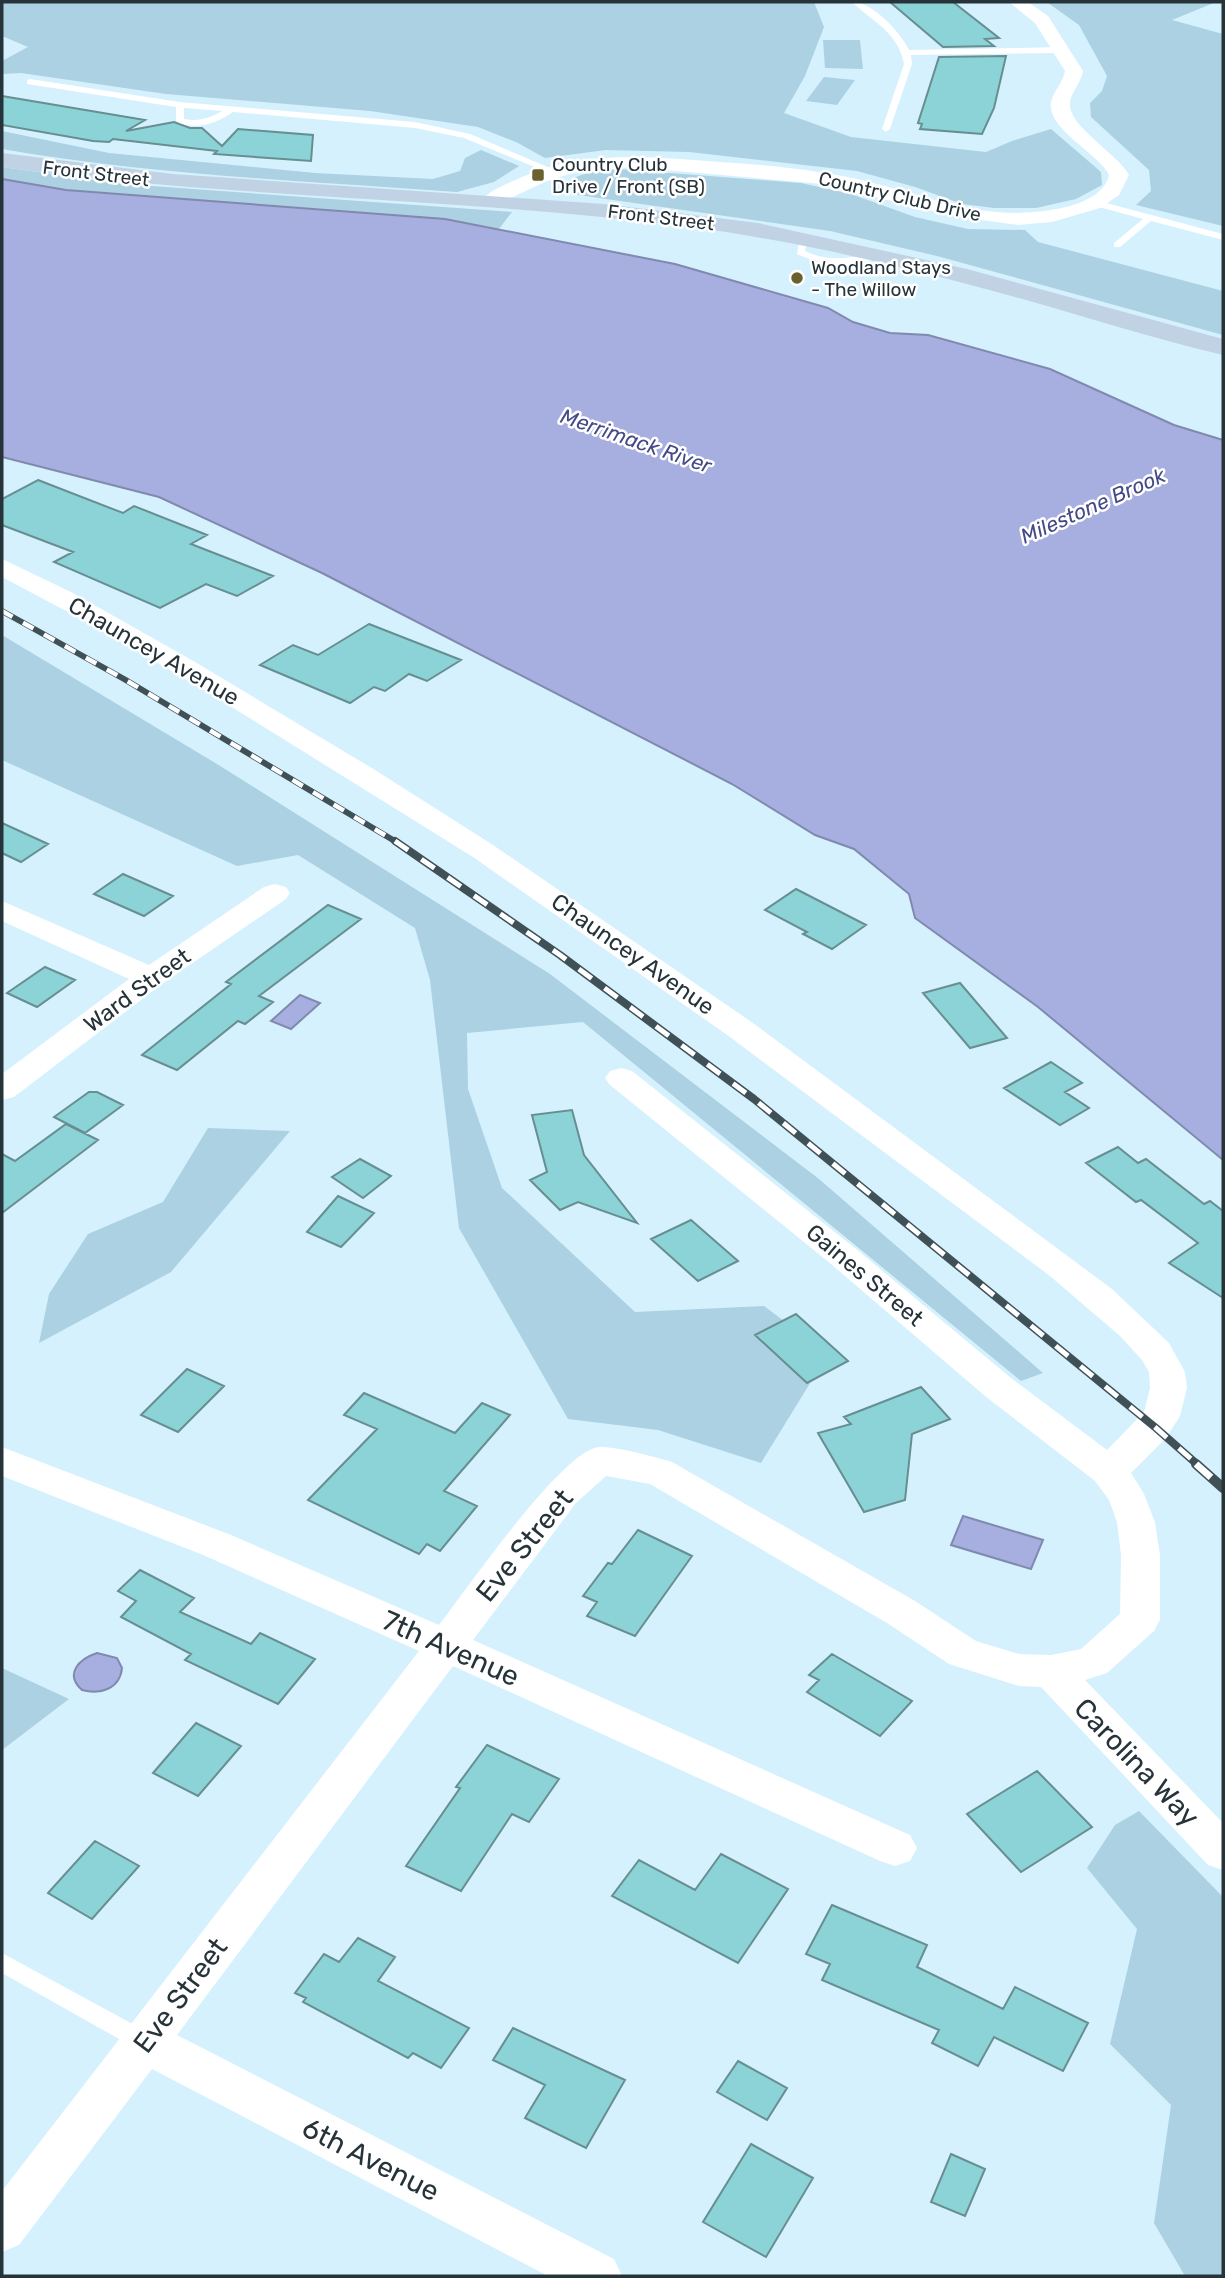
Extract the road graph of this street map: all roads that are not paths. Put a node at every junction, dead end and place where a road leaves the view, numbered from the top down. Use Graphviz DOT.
graph roads {
  1 [pos="856,2"];
  2 [pos="1017,2"];
  3 [pos="1063,50"];
  4 [pos="907,53"];
  5 [pos="30,82"];
  6 [pos="180,106"];
  7 [pos="229,111"];
  8 [pos="886,129"];
  9 [pos="2,160"];
  10 [pos="552,171"];
  11 [pos="491,201"];
  12 [pos="1095,203"];
  13 [pos="1148,219"];
  14 [pos="1223,237"];
  15 [pos="1118,245"];
  16 [pos="1223,347"];
  17 [pos="2,567"];
  18 [pos="275,892"];
  19 [pos="2,910"];
  20 [pos="151,977"];
  21 [pos="621,1078"];
  22 [pos="2,1090"];
  23 [pos="2,1461"];
  24 [pos="1108,1471"];
  25 [pos="445,1645"];
  26 [pos="1051,1671"];
  27 [pos="895,1847"];
  28 [pos="1223,1852"];
  29 [pos="2,1962"];
  30 [pos="145,2042"];
  31 [pos="2,2229"];
  32 [pos="597,2276"];
  1 -- 4 [label="lane"];
  2 -- 3 [label="street"];
  3 -- 4 [label="lane"];
  3 -- 12 [label="street"];
  4 -- 8 [label="lane"];
  5 -- 6 [label="lane"];
  6 -- 7 [label="lane"];
  6 -- 7 [label="lane"];
  7 -- 10 [label="lane"];
  9 -- 11 [label="main road, Front Street"];
  10 -- 11 [label="street, Country Club Drive"];
  10 -- 12 [label="street, Country Club Drive"];
  11 -- 16 [label="main road, Front Street"];
  12 -- 13 [label="lane"];
  13 -- 14 [label="lane"];
  13 -- 15 [label="lane"];
  17 -- 24 [label="street, Chauncey Avenue"];
  18 -- 20 [label="street, Ward Street"];
  19 -- 20 [label="street"];
  20 -- 22 [label="street, Ward Street"];
  21 -- 24 [label="street, Gaines Street"];
  23 -- 25 [label="street, 7th Avenue"];
  24 -- 26 [label="street, Eve Street"];
  25 -- 26 [label="street, Eve Street"];
  25 -- 27 [label="street, 7th Avenue"];
  25 -- 30 [label="street, Eve Street"];
  26 -- 28 [label="street, Carolina Way"];
  29 -- 30 [label="lane"];
  30 -- 31 [label="street, Eve Street"];
  30 -- 32 [label="street, 6th Avenue"];
}
